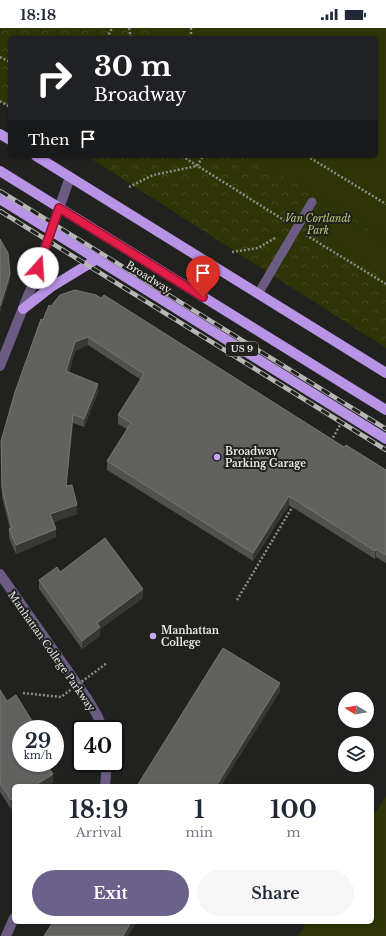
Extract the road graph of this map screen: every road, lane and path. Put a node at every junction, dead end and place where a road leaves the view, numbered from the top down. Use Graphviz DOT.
graph roads {
  1 [pos="39,158"];
  2 [pos="185,158"];
  3 [pos="202,158"];
  4 [pos="310,158"];
  5 [pos="197,166"];
  6 [pos="0,171"];
  7 [pos="70,177"];
  8 [pos="128,187"];
  9 [pos="0,199"];
  10 [pos="312,202"];
  11 [pos="386,204"];
  12 [pos="59,208"];
  13 [pos="296,228"];
  14 [pos="51,231"];
  15 [pos="277,237"];
  16 [pos="232,252"];
  17 [pos="97,259"];
  18 [pos="386,284"];
  19 [pos="258,294"];
  20 [pos="23,309"];
  21 [pos="0,366"];
  22 [pos="386,373"];
  23 [pos="386,410"];
  24 [pos="343,421"];
  25 [pos="386,439"];
  26 [pos="331,442"];
  27 [pos="298,497"];
  28 [pos="0,574"];
  29 [pos="237,600"];
  30 [pos="107,663"];
  31 [pos="23,693"];
  32 [pos="99,720"];
  33 [pos="107,772"];
  34 [pos="105,784"];
  35 [pos="12,922"];
  36 [pos="6,936"];
  1 -- 7 [label="main road"];
  2 -- 5 [label="path"];
  3 -- 5 [label="path"];
  4 -- 11 [label="path"];
  5 -- 8 [label="path"];
  5 -- 13 [label="path"];
  6 -- 12 [label="main road, Broadway / US 9"];
  7 -- 12 [label="street"];
  7 -- 19 [label="main road"];
  9 -- 14 [label="main road, Broadway / US 9"];
  10 -- 13 [label="lane"];
  12 -- 14 [label="street"];
  12 -- 23 [label="main road, Broadway / US 9"];
  13 -- 18 [label="path"];
  13 -- 19 [label="lane"];
  14 -- 17 [label="main road, Broadway / US 9"];
  14 -- 20 [label="street"];
  15 -- 16 [label="path"];
  17 -- 20 [label="main road"];
  17 -- 25 [label="main road, Broadway / US 9"];
  19 -- 22 [label="main road"];
  20 -- 21 [label="street"];
  24 -- 26 [label="path"];
  27 -- 29 [label="path"];
  28 -- 32 [label="street, Manhattan College Parkway"];
  30 -- 31 [label="path, bridge"];
  33 -- 34 [label="street"];
  35 -- 36 [label="street"];
}
